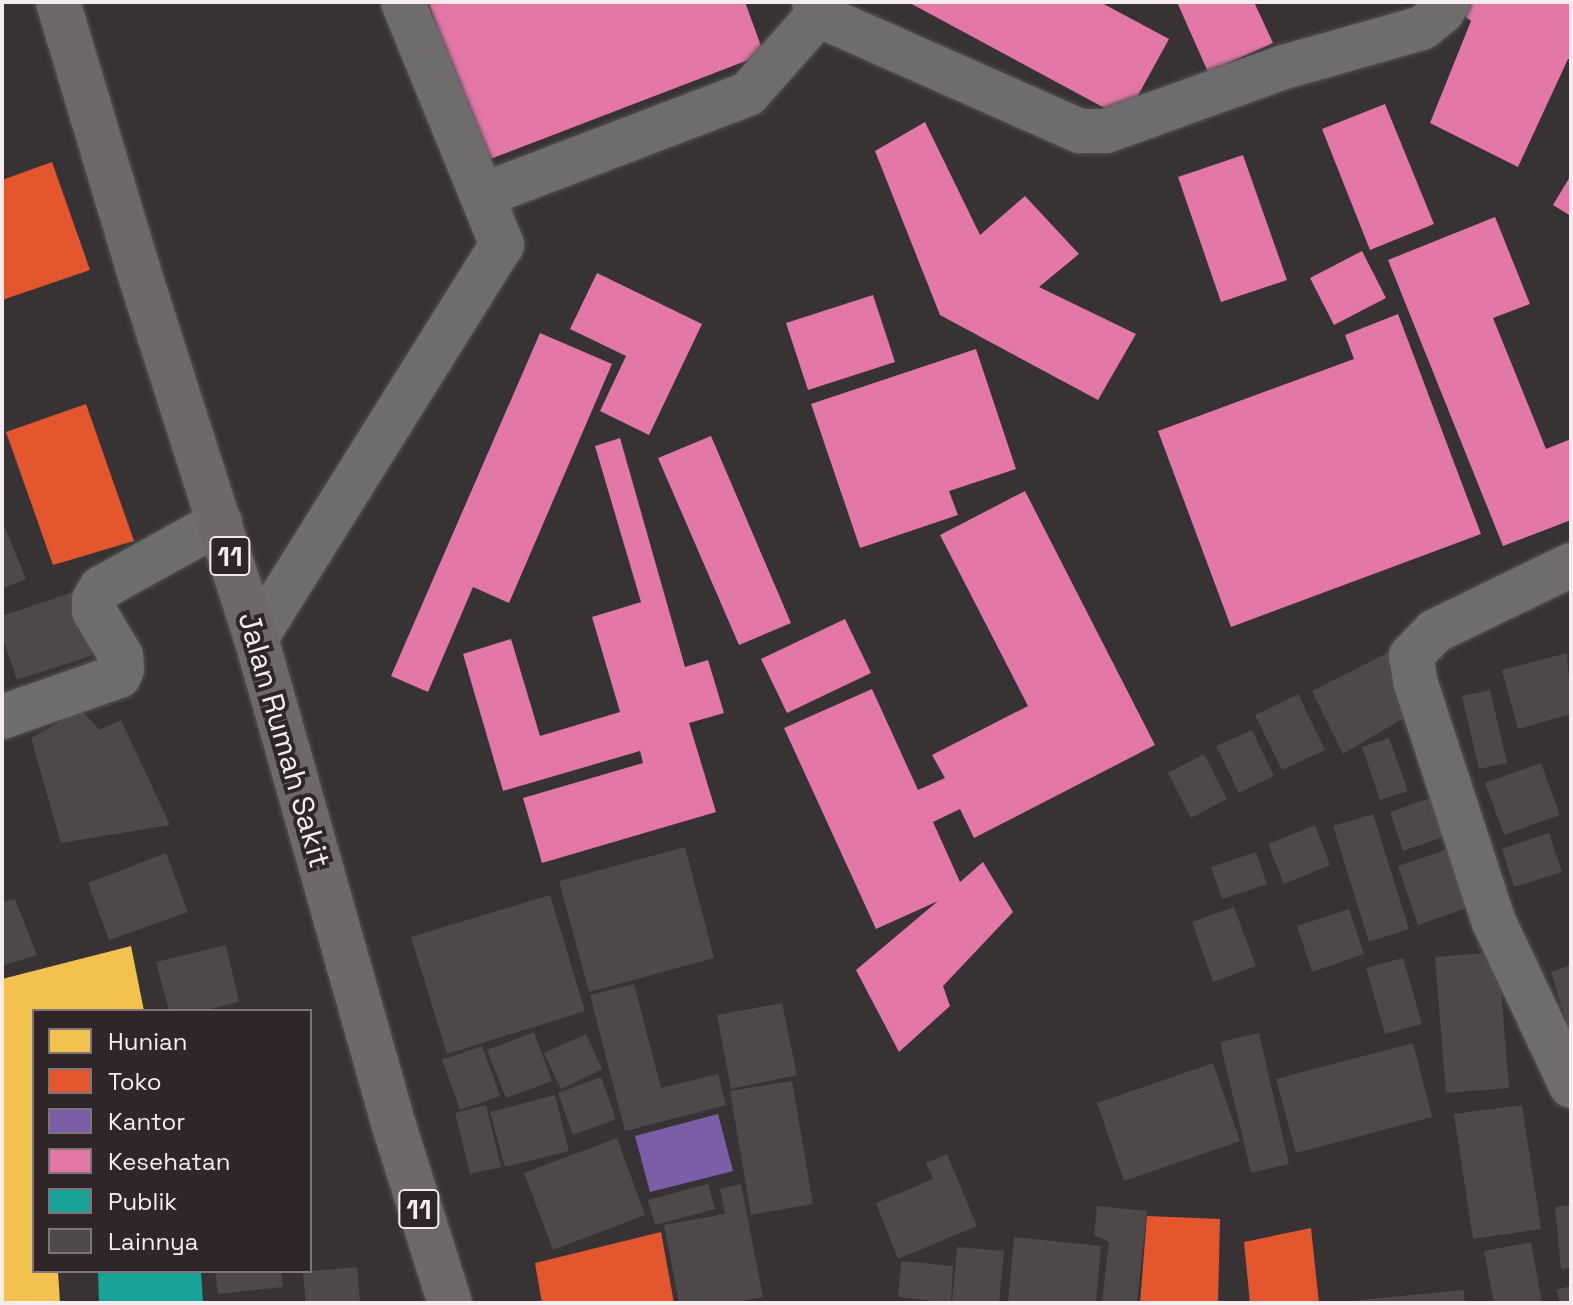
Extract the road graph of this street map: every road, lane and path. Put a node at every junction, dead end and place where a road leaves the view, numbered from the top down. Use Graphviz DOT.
graph roads {
  1 [pos="58,2"];
  2 [pos="403,2"];
  3 [pos="1448,2"];
  4 [pos="816,9"];
  5 [pos="483,195"];
  6 [pos="220,522"];
  7 [pos="1571,565"];
  8 [pos="256,638"];
  9 [pos="2,717"];
  10 [pos="1571,1086"];
  11 [pos="450,1303"];
  1 -- 6 [label="highway, Jalan Rumah Sakit / 11"];
  2 -- 5 [label="street"];
  3 -- 4 [label="street"];
  4 -- 5 [label="street"];
  5 -- 8 [label="street"];
  6 -- 8 [label="highway, Jalan Rumah Sakit / 11"];
  6 -- 9 [label="street"];
  7 -- 10 [label="street"];
  8 -- 11 [label="highway, Jalan Rumah Sakit / 11"];
}
